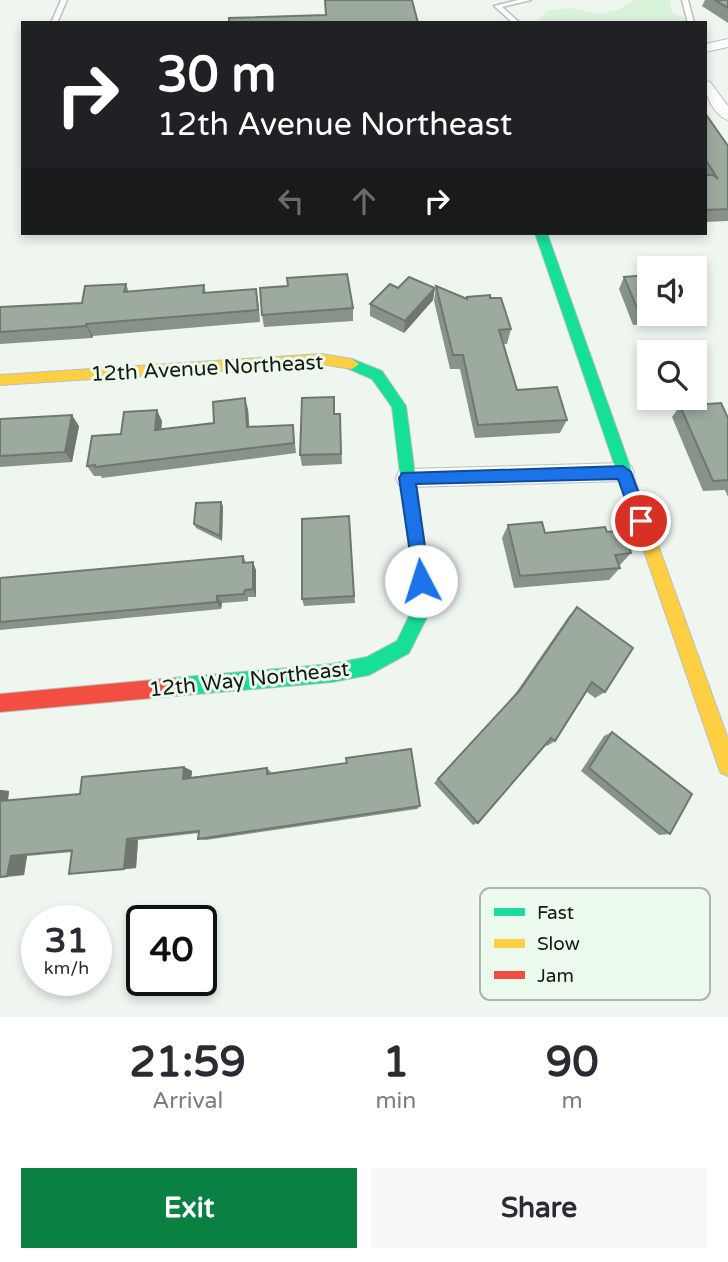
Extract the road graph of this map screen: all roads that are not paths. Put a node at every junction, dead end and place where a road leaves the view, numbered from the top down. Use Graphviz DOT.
graph roads {
  1 [pos="64,0"];
  2 [pos="528,0"];
  3 [pos="685,0"];
  4 [pos="55,21"];
  5 [pos="515,21"];
  6 [pos="690,21"];
  7 [pos="728,43"];
  8 [pos="707,47"];
  9 [pos="707,88"];
  10 [pos="728,116"];
  11 [pos="542,235"];
  12 [pos="0,380"];
  13 [pos="623,472"];
  14 [pos="407,478"];
  15 [pos="0,703"];
  16 [pos="728,766"];
  1 -- 4 [label="lane"];
  2 -- 5 [label="lane"];
  3 -- 6 [label="lane"];
  7 -- 8 [label="street"];
  9 -- 10 [label="street"];
  11 -- 13 [label="street"];
  12 -- 14 [label="street, 12th Avenue Northeast"];
  13 -- 14 [label="street"];
  13 -- 16 [label="street"];
  14 -- 15 [label="street, 12th Way Northeast"];
}
